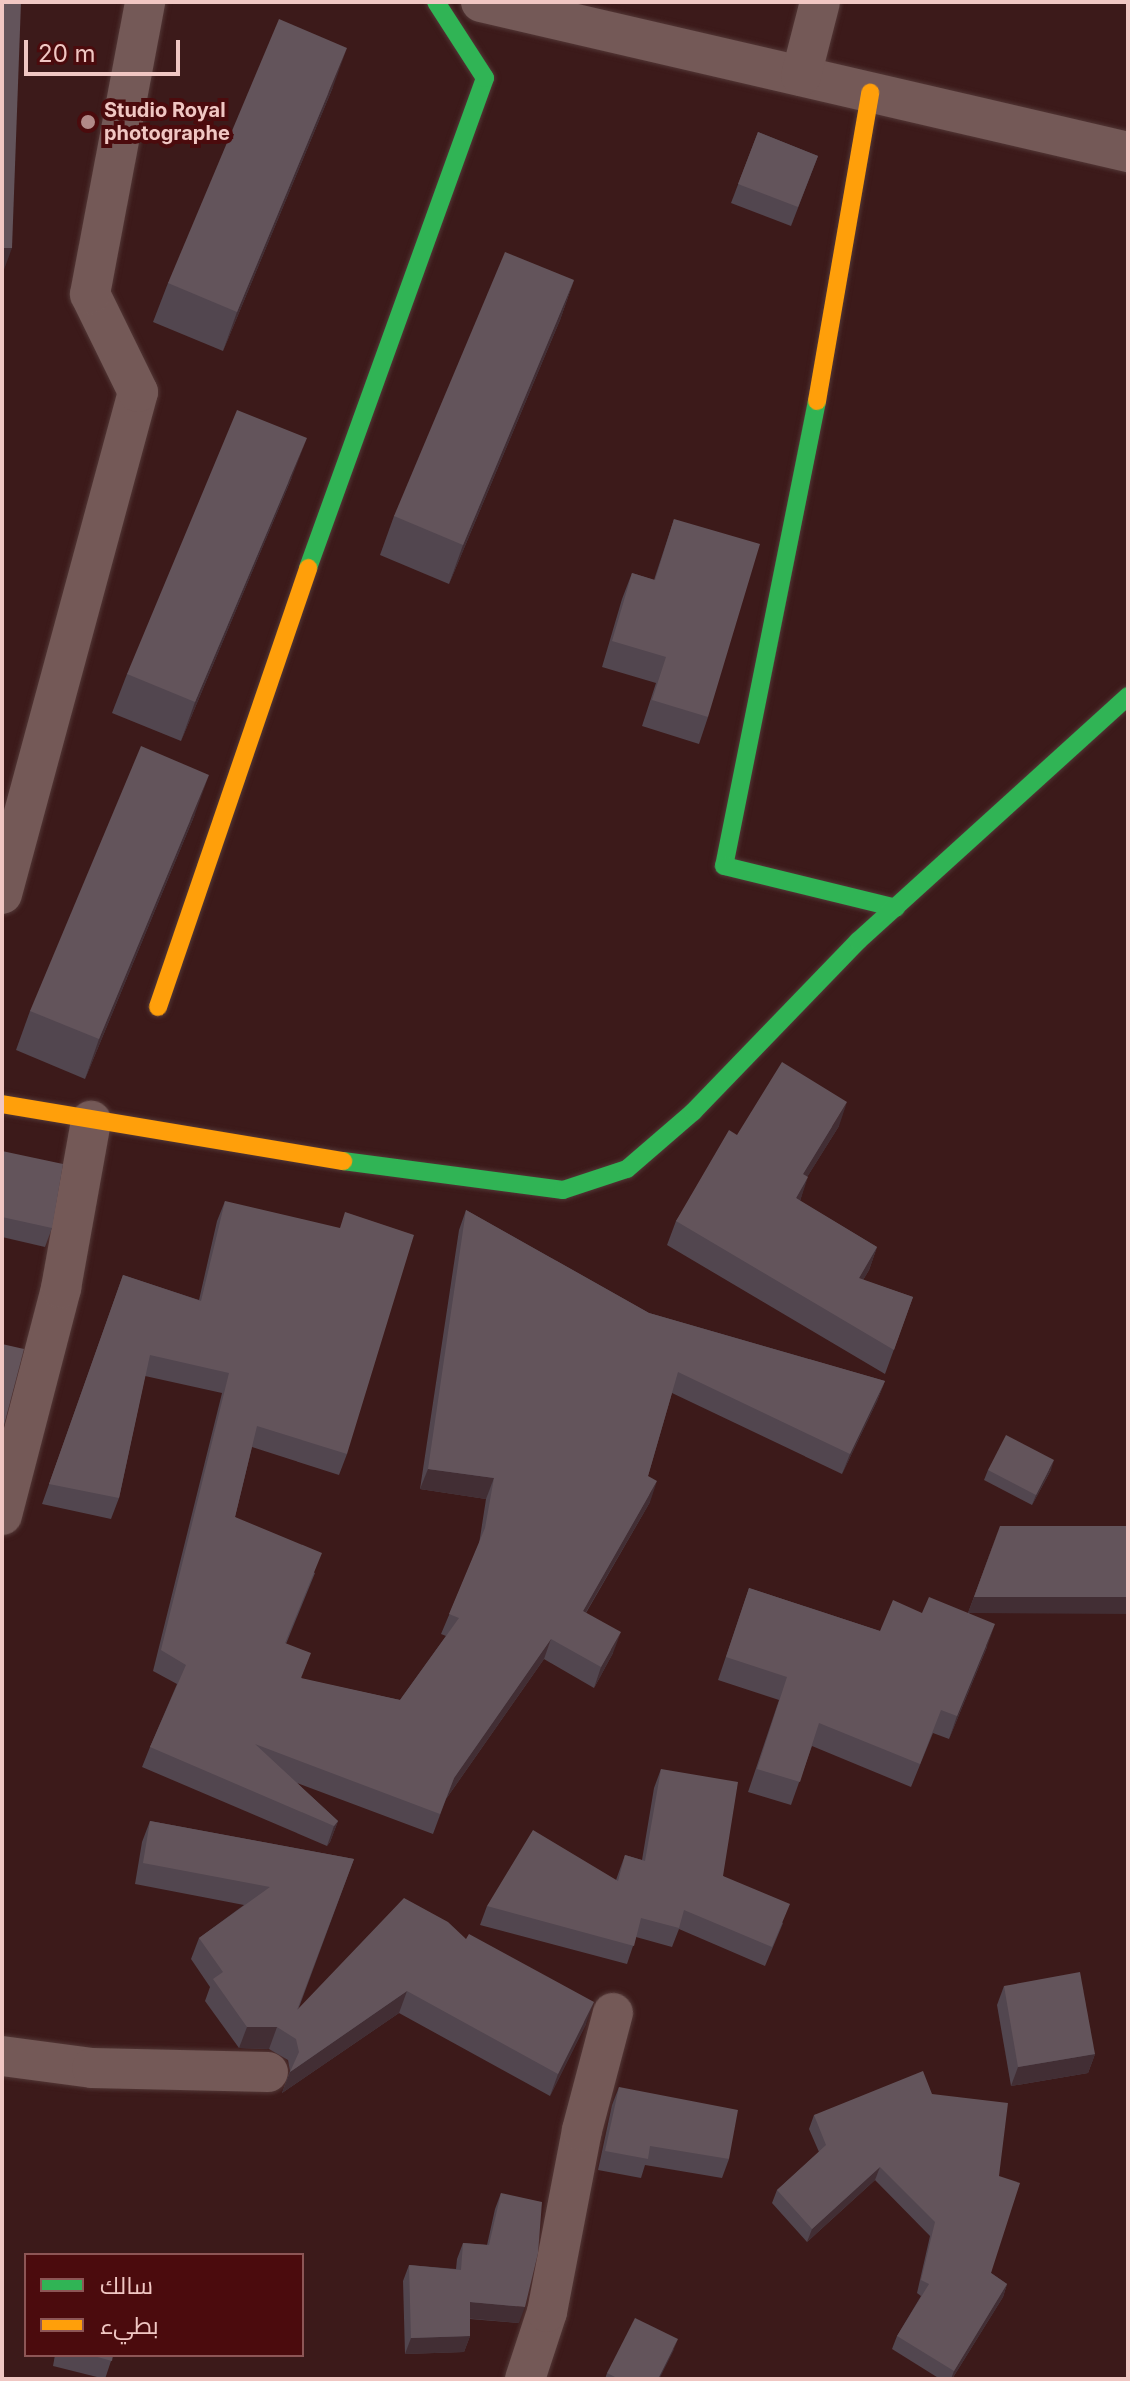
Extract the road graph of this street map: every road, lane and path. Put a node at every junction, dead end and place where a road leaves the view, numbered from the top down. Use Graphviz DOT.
graph roads {
  1 [pos="145,2"];
  2 [pos="436,2"];
  3 [pos="481,2"];
  4 [pos="820,2"];
  5 [pos="801,76"];
  6 [pos="870,93"];
  7 [pos="1128,152"];
  8 [pos="1128,696"];
  9 [pos="2,894"];
  10 [pos="896,908"];
  11 [pos="158,1007"];
  12 [pos="2,1104"];
  13 [pos="91,1121"];
  14 [pos="2,1515"];
  15 [pos="613,2013"];
  16 [pos="2,2056"];
  17 [pos="268,2072"];
  18 [pos="525,2379"];
  1 -- 9 [label="street"];
  2 -- 11 [label="street"];
  3 -- 5 [label="street"];
  4 -- 5 [label="street"];
  5 -- 6 [label="street"];
  6 -- 7 [label="street"];
  6 -- 10 [label="street"];
  8 -- 10 [label="street"];
  10 -- 13 [label="street"];
  12 -- 13 [label="street"];
  13 -- 14 [label="street"];
  15 -- 18 [label="street"];
  16 -- 17 [label="street"];
}
